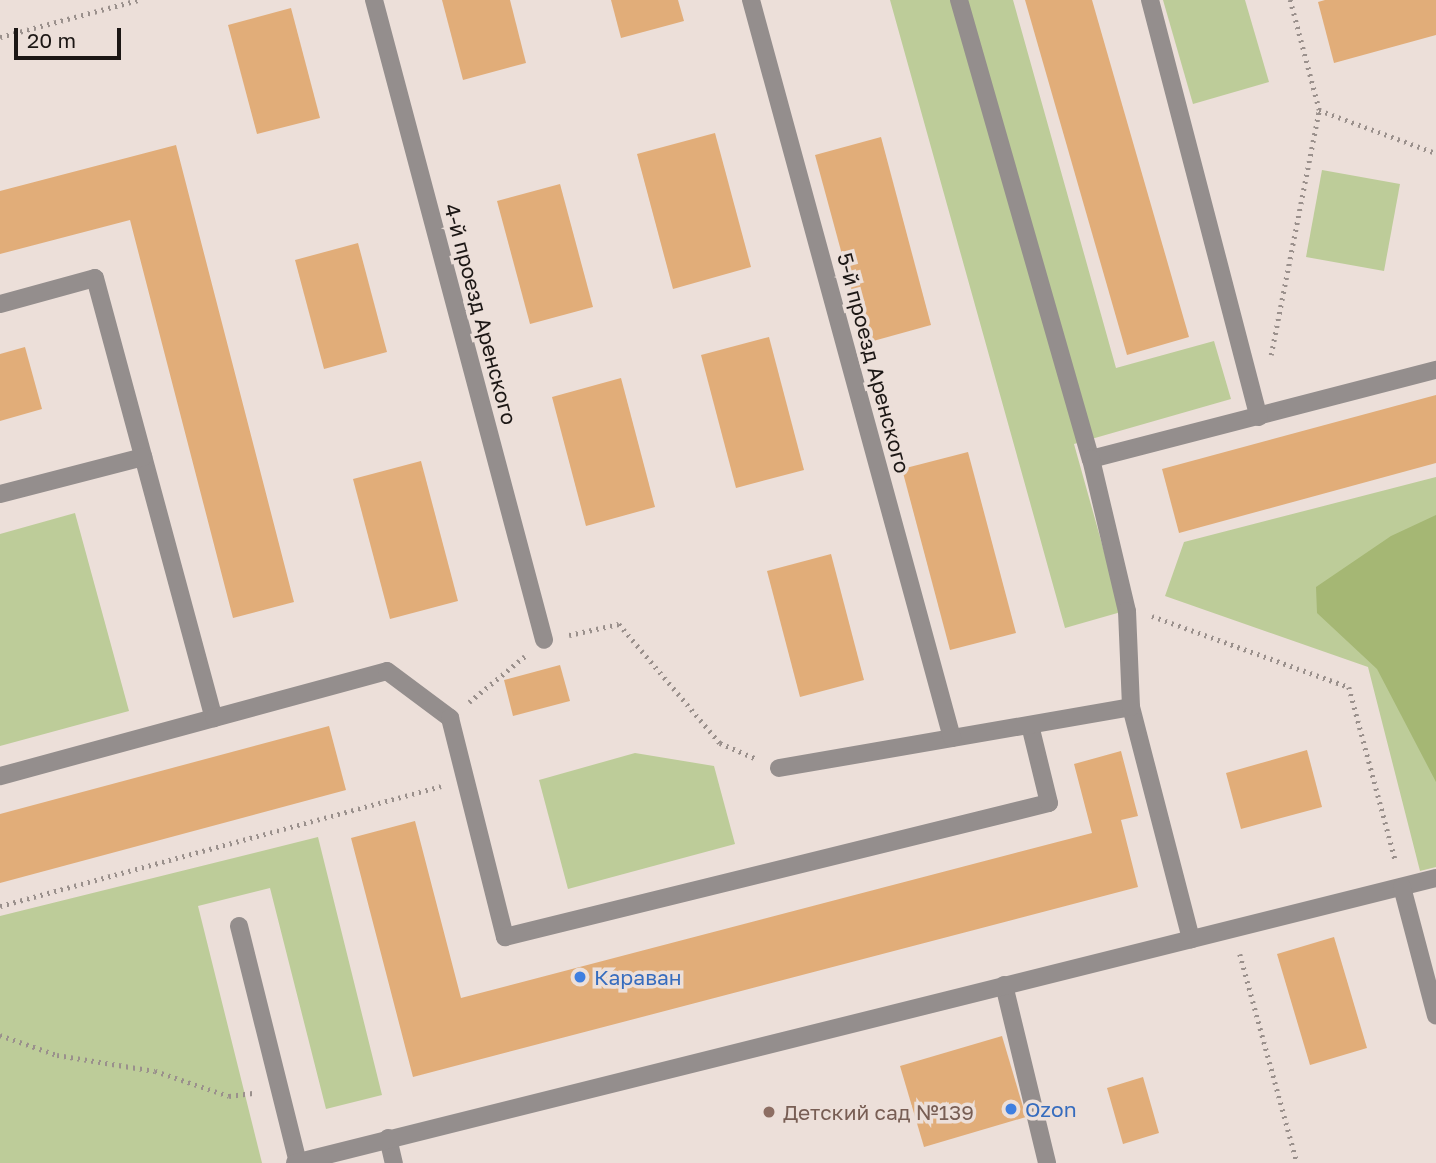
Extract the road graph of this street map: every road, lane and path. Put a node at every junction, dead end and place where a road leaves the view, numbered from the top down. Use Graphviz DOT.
graph roads {
  1 [pos="138,0"];
  2 [pos="374,0"];
  3 [pos="751,0"];
  4 [pos="959,0"];
  5 [pos="1150,0"];
  6 [pos="1290,0"];
  7 [pos="0,37"];
  8 [pos="1319,110"];
  9 [pos="1436,153"];
  10 [pos="0,304"];
  11 [pos="1270,364"];
  12 [pos="1436,370"];
  13 [pos="1259,417"];
  14 [pos="143,457"];
  15 [pos="1091,459"];
  16 [pos="0,494"];
  17 [pos="1141,612"];
  18 [pos="544,640"];
  19 [pos="1131,707"];
  20 [pos="214,718"];
  21 [pos="450,718"];
  22 [pos="1030,724"];
  23 [pos="952,738"];
  24 [pos="779,768"];
  25 [pos="0,776"];
  26 [pos="465,779"];
  27 [pos="1436,878"];
  28 [pos="1402,887"];
  29 [pos="0,906"];
  30 [pos="239,926"];
  31 [pos="1233,927"];
  32 [pos="1191,939"];
  33 [pos="1004,985"];
  34 [pos="1436,1016"];
  35 [pos="0,1035"];
  36 [pos="280,1090"];
  37 [pos="388,1138"];
  38 [pos="296,1163"];
  39 [pos="394,1163"];
  40 [pos="1048,1163"];
  41 [pos="1297,1163"];
  1 -- 7 [label="path"];
  2 -- 18 [label="street, 4-й проезд Аренского"];
  3 -- 23 [label="street, 5-й проезд Аренского"];
  4 -- 15 [label="street"];
  5 -- 13 [label="street"];
  6 -- 8 [label="path"];
  8 -- 9 [label="path"];
  8 -- 11 [label="path"];
  10 -- 14 [label="street"];
  12 -- 13 [label="street"];
  13 -- 15 [label="street"];
  14 -- 16 [label="street"];
  14 -- 20 [label="street"];
  15 -- 19 [label="street"];
  17 -- 28 [label="path"];
  18 -- 21 [label="path"];
  18 -- 24 [label="path"];
  19 -- 22 [label="street"];
  19 -- 32 [label="street"];
  20 -- 21 [label="street"];
  20 -- 25 [label="street"];
  21 -- 26 [label="street"];
  22 -- 23 [label="street"];
  22 -- 26 [label="street"];
  23 -- 24 [label="street"];
  26 -- 29 [label="path"];
  27 -- 28 [label="street"];
  28 -- 31 [label="street"];
  28 -- 34 [label="street"];
  30 -- 36 [label="street"];
  31 -- 32 [label="street"];
  31 -- 41 [label="path"];
  32 -- 33 [label="street"];
  33 -- 37 [label="street"];
  33 -- 40 [label="street"];
  35 -- 36 [label="path"];
  36 -- 38 [label="street"];
  37 -- 38 [label="street"];
  37 -- 39 [label="street"];
}
